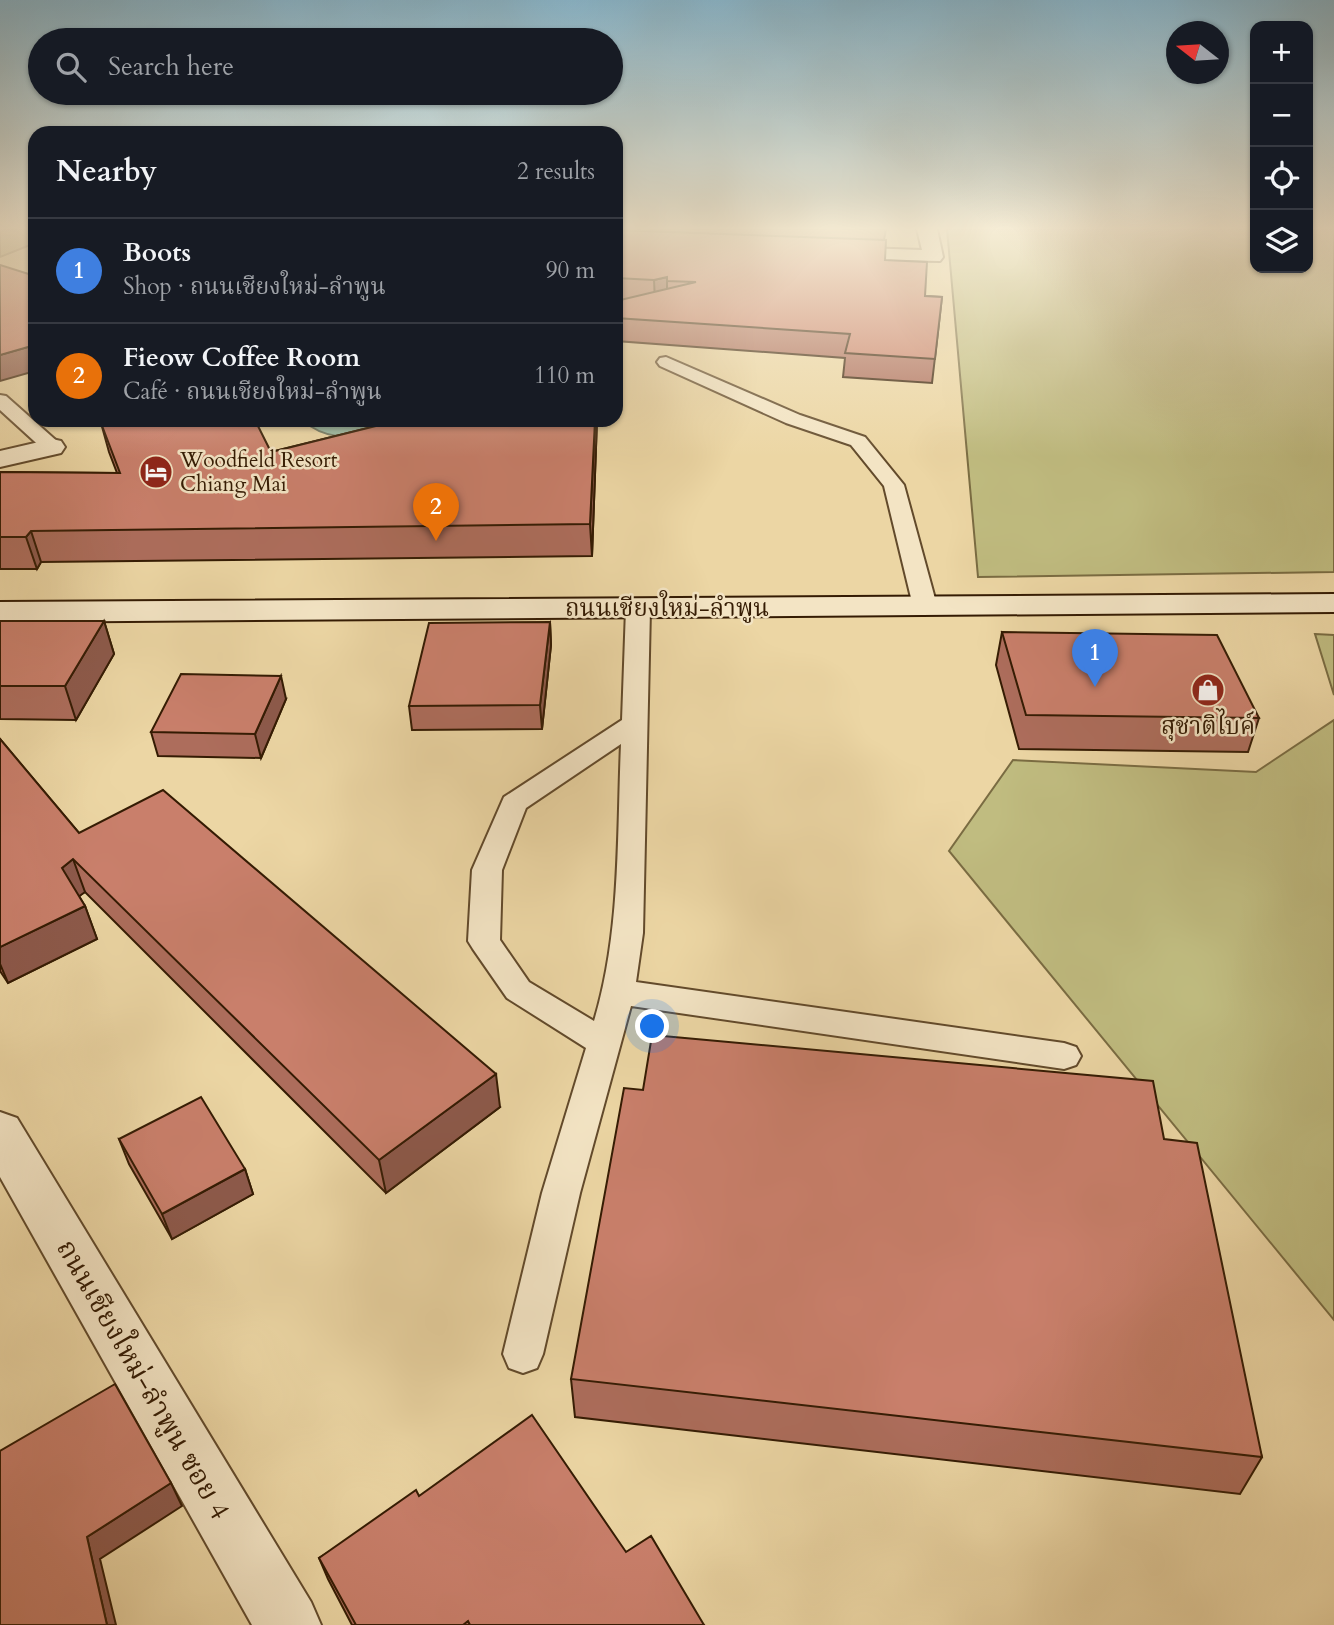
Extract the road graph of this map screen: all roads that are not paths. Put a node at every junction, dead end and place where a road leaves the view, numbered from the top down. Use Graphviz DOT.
graph roads {
  1 [pos="666,362"];
  2 [pos="0,400"];
  3 [pos="28,425"];
  4 [pos="30,427"];
  5 [pos="52,447"];
  6 [pos="0,459"];
  7 [pos="1334,603"];
  8 [pos="925,606"];
  9 [pos="638,609"];
  10 [pos="0,612"];
  11 [pos="634,723"];
  12 [pos="619,992"];
  13 [pos="604,1043"];
  14 [pos="1064,1056"];
  15 [pos="0,1132"];
  16 [pos="523,1354"];
  17 [pos="288,1625"];
  1 -- 8 [label="lane"];
  2 -- 3 [label="lane"];
  4 -- 5 [label="lane"];
  5 -- 6 [label="main road"];
  7 -- 8 [label="main road, ถนนเชียงใหม่-ลำพูน"];
  8 -- 9 [label="main road, ถนนเชียงใหม่-ลำพูน"];
  9 -- 10 [label="main road, ถนนเชียงใหม่-ลำพูน"];
  9 -- 11 [label="lane"];
  11 -- 12 [label="lane"];
  11 -- 13 [label="lane"];
  12 -- 13 [label="lane"];
  12 -- 14 [label="lane"];
  13 -- 16 [label="lane"];
  15 -- 17 [label="main road, ถนนเชียงใหม่-ลำพูน ซอย 4"];
}
